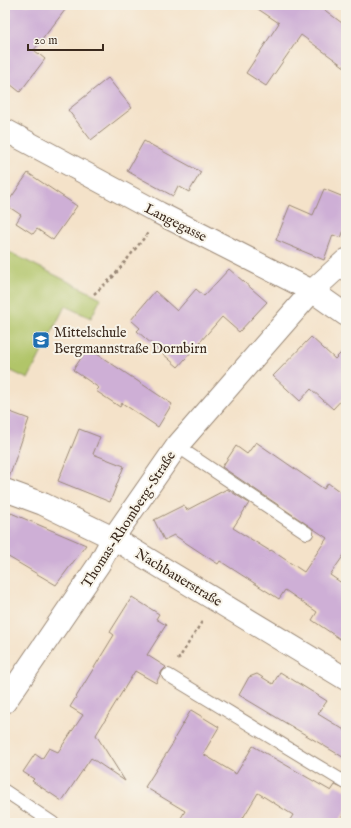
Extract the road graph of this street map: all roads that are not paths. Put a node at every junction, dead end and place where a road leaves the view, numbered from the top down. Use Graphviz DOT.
graph roads {
  1 [pos="5,130"];
  2 [pos="346,260"];
  3 [pos="312,291"];
  4 [pos="346,315"];
  5 [pos="177,446"];
  6 [pos="5,490"];
  7 [pos="307,533"];
  8 [pos="113,538"];
  9 [pos="168,675"];
  10 [pos="346,678"];
  11 [pos="5,702"];
  12 [pos="346,783"];
  13 [pos="5,791"];
  14 [pos="53,823"];
  1 -- 3 [label="street, Langegasse"];
  2 -- 3 [label="street, Thomas-Rhomberg-Straße"];
  3 -- 4 [label="street, Langegasse"];
  3 -- 5 [label="street, Thomas-Rhomberg-Straße"];
  5 -- 7 [label="lane"];
  5 -- 8 [label="street, Thomas-Rhomberg-Straße"];
  6 -- 8 [label="street, Nachbauerstraße"];
  8 -- 10 [label="street, Nachbauerstraße"];
  8 -- 11 [label="street, Thomas-Rhomberg-Straße"];
  9 -- 12 [label="lane"];
  13 -- 14 [label="lane"];
}
